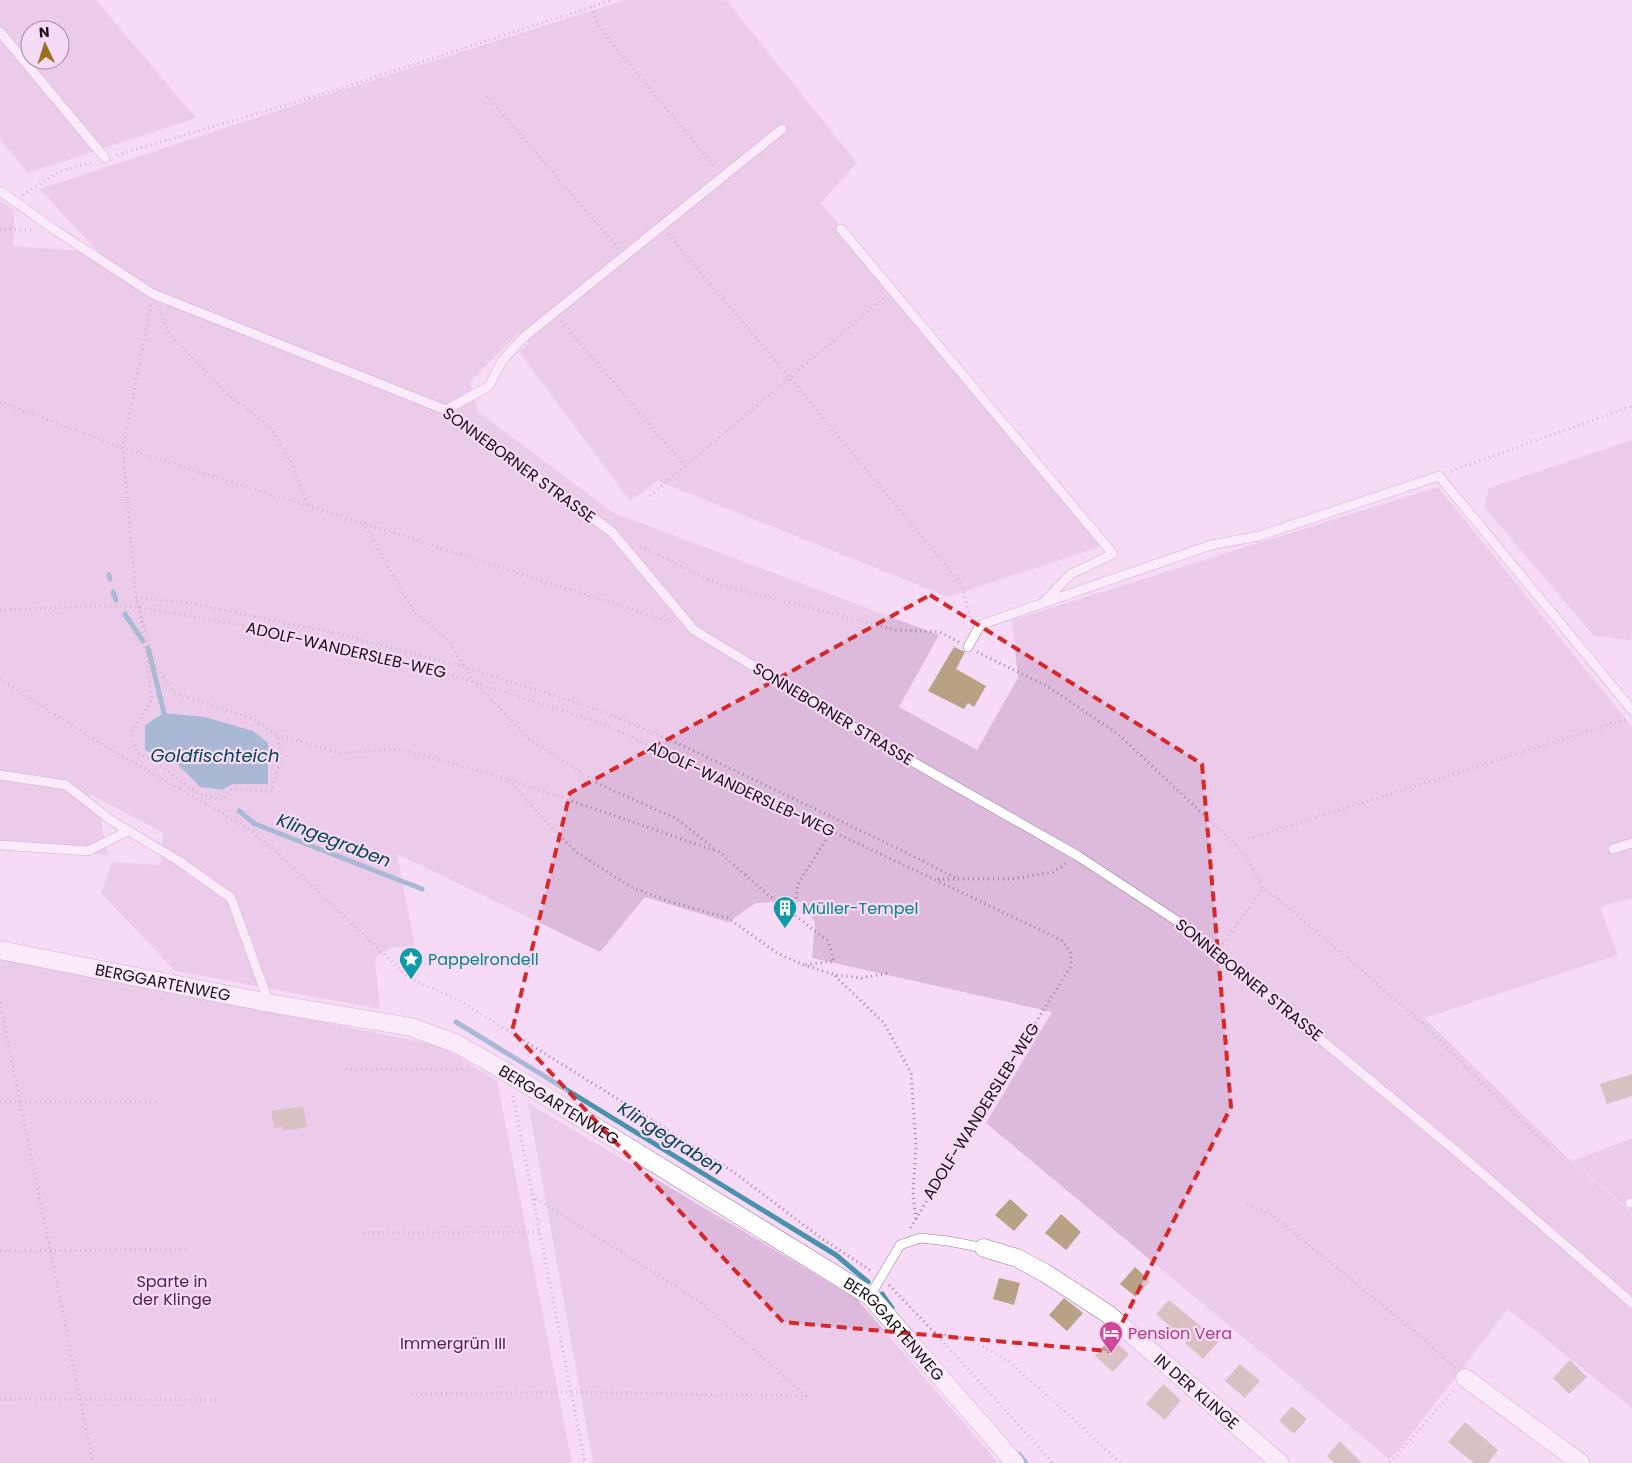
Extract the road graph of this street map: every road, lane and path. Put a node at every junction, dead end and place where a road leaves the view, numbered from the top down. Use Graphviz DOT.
graph roads {
  1 [pos="613,0"];
  2 [pos="591,7"];
  3 [pos="0,32"];
  4 [pos="487,96"];
  5 [pos="782,128"];
  6 [pos="105,158"];
  7 [pos="723,176"];
  8 [pos="0,191"];
  9 [pos="14,200"];
  10 [pos="661,226"];
  11 [pos="0,229"];
  12 [pos="841,229"];
  13 [pos="56,230"];
  14 [pos="625,256"];
  15 [pos="892,291"];
  16 [pos="153,294"];
  17 [pos="554,313"];
  18 [pos="790,378"];
  19 [pos="0,402"];
  20 [pos="1632,406"];
  21 [pos="446,410"];
  22 [pos="123,448"];
  23 [pos="685,466"];
  24 [pos="1439,476"];
  25 [pos="650,496"];
  26 [pos="308,506"];
  27 [pos="362,523"];
  28 [pos="639,545"];
  29 [pos="136,598"];
  30 [pos="1042,604"];
  31 [pos="139,607"];
  32 [pos="0,610"];
  33 [pos="970,617"];
  34 [pos="694,630"];
  35 [pos="968,647"];
  36 [pos="464,667"];
  37 [pos="0,679"];
  38 [pos="474,682"];
  39 [pos="1632,710"];
  40 [pos="1632,718"];
  41 [pos="277,736"];
  42 [pos="0,775"];
  43 [pos="508,779"];
  44 [pos="128,831"];
  45 [pos="831,832"];
  46 [pos="1248,839"];
  47 [pos="1632,843"];
  48 [pos="0,844"];
  49 [pos="1613,849"];
  50 [pos="720,852"];
  51 [pos="1078,856"];
  52 [pos="935,879"];
  53 [pos="958,879"];
  54 [pos="1264,888"];
  55 [pos="794,913"];
  56 [pos="0,950"];
  57 [pos="1216,953"];
  58 [pos="804,965"];
  59 [pos="890,973"];
  60 [pos="835,975"];
  61 [pos="0,1002"];
  62 [pos="269,1003"];
  63 [pos="346,1069"];
  64 [pos="472,1069"];
  65 [pos="508,1073"];
  66 [pos="0,1102"];
  67 [pos="20,1102"];
  68 [pos="156,1102"];
  69 [pos="1551,1148"];
  70 [pos="533,1198"];
  71 [pos="1247,1204"];
  72 [pos="916,1219"];
  73 [pos="539,1232"];
  74 [pos="363,1233"];
  75 [pos="900,1245"];
  76 [pos="984,1248"];
  77 [pos="189,1249"];
  78 [pos="0,1251"];
  79 [pos="50,1251"];
  80 [pos="881,1278"];
  81 [pos="870,1296"];
  82 [pos="1632,1303"];
  83 [pos="935,1333"];
  84 [pos="1465,1378"];
  85 [pos="571,1392"];
  86 [pos="411,1394"];
  87 [pos="0,1399"];
  88 [pos="80,1400"];
  89 [pos="218,1400"];
  90 [pos="93,1463"];
  91 [pos="585,1463"];
  92 [pos="1015,1463"];
  93 [pos="1053,1463"];
  94 [pos="1120,1463"];
  95 [pos="1280,1463"];
  96 [pos="1390,1463"];
  97 [pos="1581,1463"];
  1 -- 2 [label="path"];
  2 -- 6 [label="path"];
  2 -- 7 [label="path"];
  3 -- 6 [label="lane"];
  4 -- 14 [label="path"];
  5 -- 7 [label="lane"];
  6 -- 9 [label="path"];
  7 -- 10 [label="lane"];
  8 -- 9 [label="lane, SONNEBORNER STRASSE"];
  9 -- 13 [label="lane, SONNEBORNER STRASSE"];
  10 -- 14 [label="lane"];
  10 -- 18 [label="path"];
  11 -- 13 [label="path"];
  12 -- 15 [label="lane"];
  13 -- 16 [label="lane, SONNEBORNER STRASSE"];
  14 -- 17 [label="lane"];
  15 -- 18 [label="path"];
  15 -- 30 [label="lane"];
  16 -- 21 [label="lane, SONNEBORNER STRASSE"];
  16 -- 22 [label="path"];
  16 -- 26 [label="path"];
  17 -- 21 [label="lane"];
  17 -- 23 [label="path"];
  18 -- 23 [label="path"];
  18 -- 33 [label="path"];
  19 -- 22 [label="path"];
  20 -- 24 [label="path"];
  21 -- 34 [label="lane, SONNEBORNER STRASSE"];
  22 -- 26 [label="path"];
  22 -- 29 [label="path"];
  23 -- 25 [label="path"];
  24 -- 30 [label="lane"];
  24 -- 39 [label="lane"];
  26 -- 27 [label="path"];
  27 -- 34 [label="path"];
  27 -- 36 [label="path"];
  28 -- 35 [label="path"];
  29 -- 31 [label="path"];
  29 -- 36 [label="path"];
  30 -- 35 [label="lane"];
  31 -- 32 [label="path, ADOLF-WANDERSLEB-WEG"];
  31 -- 38 [label="path, ADOLF-WANDERSLEB-WEG"];
  31 -- 41 [label="path"];
  31 -- 41 [label="path"];
  34 -- 51 [label="lane, SONNEBORNER STRASSE"];
  35 -- 54 [label="path"];
  36 -- 38 [label="path"];
  36 -- 53 [label="path"];
  37 -- 80 [label="path"];
  38 -- 45 [label="path, ADOLF-WANDERSLEB-WEG"];
  38 -- 50 [label="path"];
  40 -- 46 [label="path"];
  41 -- 43 [label="path"];
  42 -- 44 [label="lane"];
  43 -- 50 [label="path"];
  43 -- 58 [label="path"];
  44 -- 48 [label="lane"];
  44 -- 62 [label="lane"];
  45 -- 52 [label="path, ADOLF-WANDERSLEB-WEG"];
  45 -- 55 [label="path"];
  47 -- 49 [label="lane"];
  50 -- 55 [label="path"];
  51 -- 53 [label="path"];
  51 -- 57 [label="lane, SONNEBORNER STRASSE"];
  52 -- 53 [label="path"];
  52 -- 72 [label="path, ADOLF-WANDERSLEB-WEG"];
  54 -- 57 [label="path"];
  54 -- 69 [label="path"];
  55 -- 58 [label="path"];
  56 -- 62 [label="street, BERGGARTENWEG"];
  57 -- 82 [label="lane, SONNEBORNER STRASSE"];
  58 -- 60 [label="path"];
  59 -- 60 [label="path"];
  60 -- 72 [label="path"];
  61 -- 67 [label="path"];
  62 -- 65 [label="street, BERGGARTENWEG"];
  63 -- 64 [label="path"];
  65 -- 70 [label="path"];
  65 -- 81 [label="street, BERGGARTENWEG"];
  66 -- 67 [label="path"];
  67 -- 68 [label="path"];
  67 -- 79 [label="path"];
  70 -- 73 [label="path"];
  70 -- 85 [label="path"];
  71 -- 84 [label="path"];
  72 -- 75 [label="path, ADOLF-WANDERSLEB-WEG"];
  73 -- 74 [label="path"];
  73 -- 85 [label="path"];
  75 -- 76 [label="lane"];
  75 -- 80 [label="lane"];
  76 -- 95 [label="street, IN DER KLINGE"];
  77 -- 79 [label="path"];
  78 -- 79 [label="path"];
  79 -- 88 [label="path"];
  80 -- 81 [label="lane"];
  80 -- 83 [label="path"];
  81 -- 92 [label="street, BERGGARTENWEG"];
  83 -- 93 [label="path"];
  83 -- 94 [label="path"];
  84 -- 96 [label="path"];
  84 -- 97 [label="street"];
  85 -- 86 [label="path"];
  85 -- 91 [label="path"];
  87 -- 88 [label="path"];
  88 -- 89 [label="path"];
  88 -- 90 [label="path"];
}
